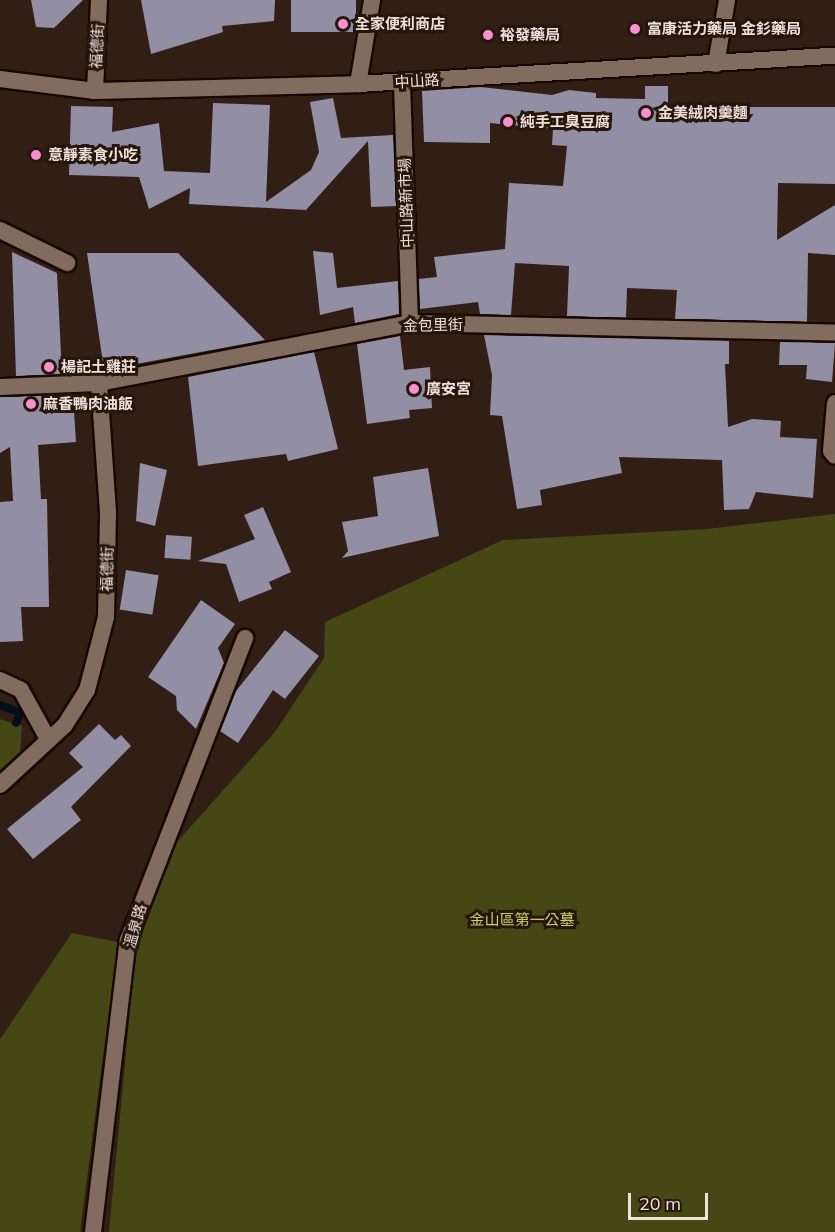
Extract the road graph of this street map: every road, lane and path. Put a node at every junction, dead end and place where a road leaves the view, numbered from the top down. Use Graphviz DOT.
graph roads {
  1 [pos="99,0"];
  2 [pos="372,0"];
  3 [pos="727,0"];
  4 [pos="835,56"];
  5 [pos="716,64"];
  6 [pos="0,79"];
  7 [pos="402,83"];
  8 [pos="358,84"];
  9 [pos="95,92"];
  10 [pos="0,230"];
  11 [pos="67,263"];
  12 [pos="410,323"];
  13 [pos="835,333"];
  14 [pos="99,383"];
  15 [pos="0,387"];
  16 [pos="835,403"];
  17 [pos="834,421"];
  18 [pos="835,456"];
  19 [pos="245,638"];
  20 [pos="0,680"];
  21 [pos="48,739"];
  22 [pos="0,785"];
  23 [pos="93,1232"];
  1 -- 9 [label="street, 福德街"];
  2 -- 8 [label="street"];
  3 -- 5 [label="street"];
  4 -- 5 [label="street, 中山路"];
  5 -- 7 [label="street, 中山路"];
  6 -- 9 [label="street, 中山路"];
  7 -- 8 [label="street, 中山路"];
  7 -- 12 [label="street, 中山路新市場"];
  8 -- 9 [label="street, 中山路"];
  10 -- 11 [label="street"];
  12 -- 13 [label="street, 金包里街"];
  12 -- 14 [label="street, 金包里街"];
  14 -- 15 [label="street, 金包里街"];
  14 -- 21 [label="street, 福德街"];
  16 -- 17 [label="street"];
  17 -- 18 [label="street"];
  19 -- 23 [label="street, 溫泉路"];
  20 -- 21 [label="street"];
  21 -- 22 [label="street, 福德街"];
}
